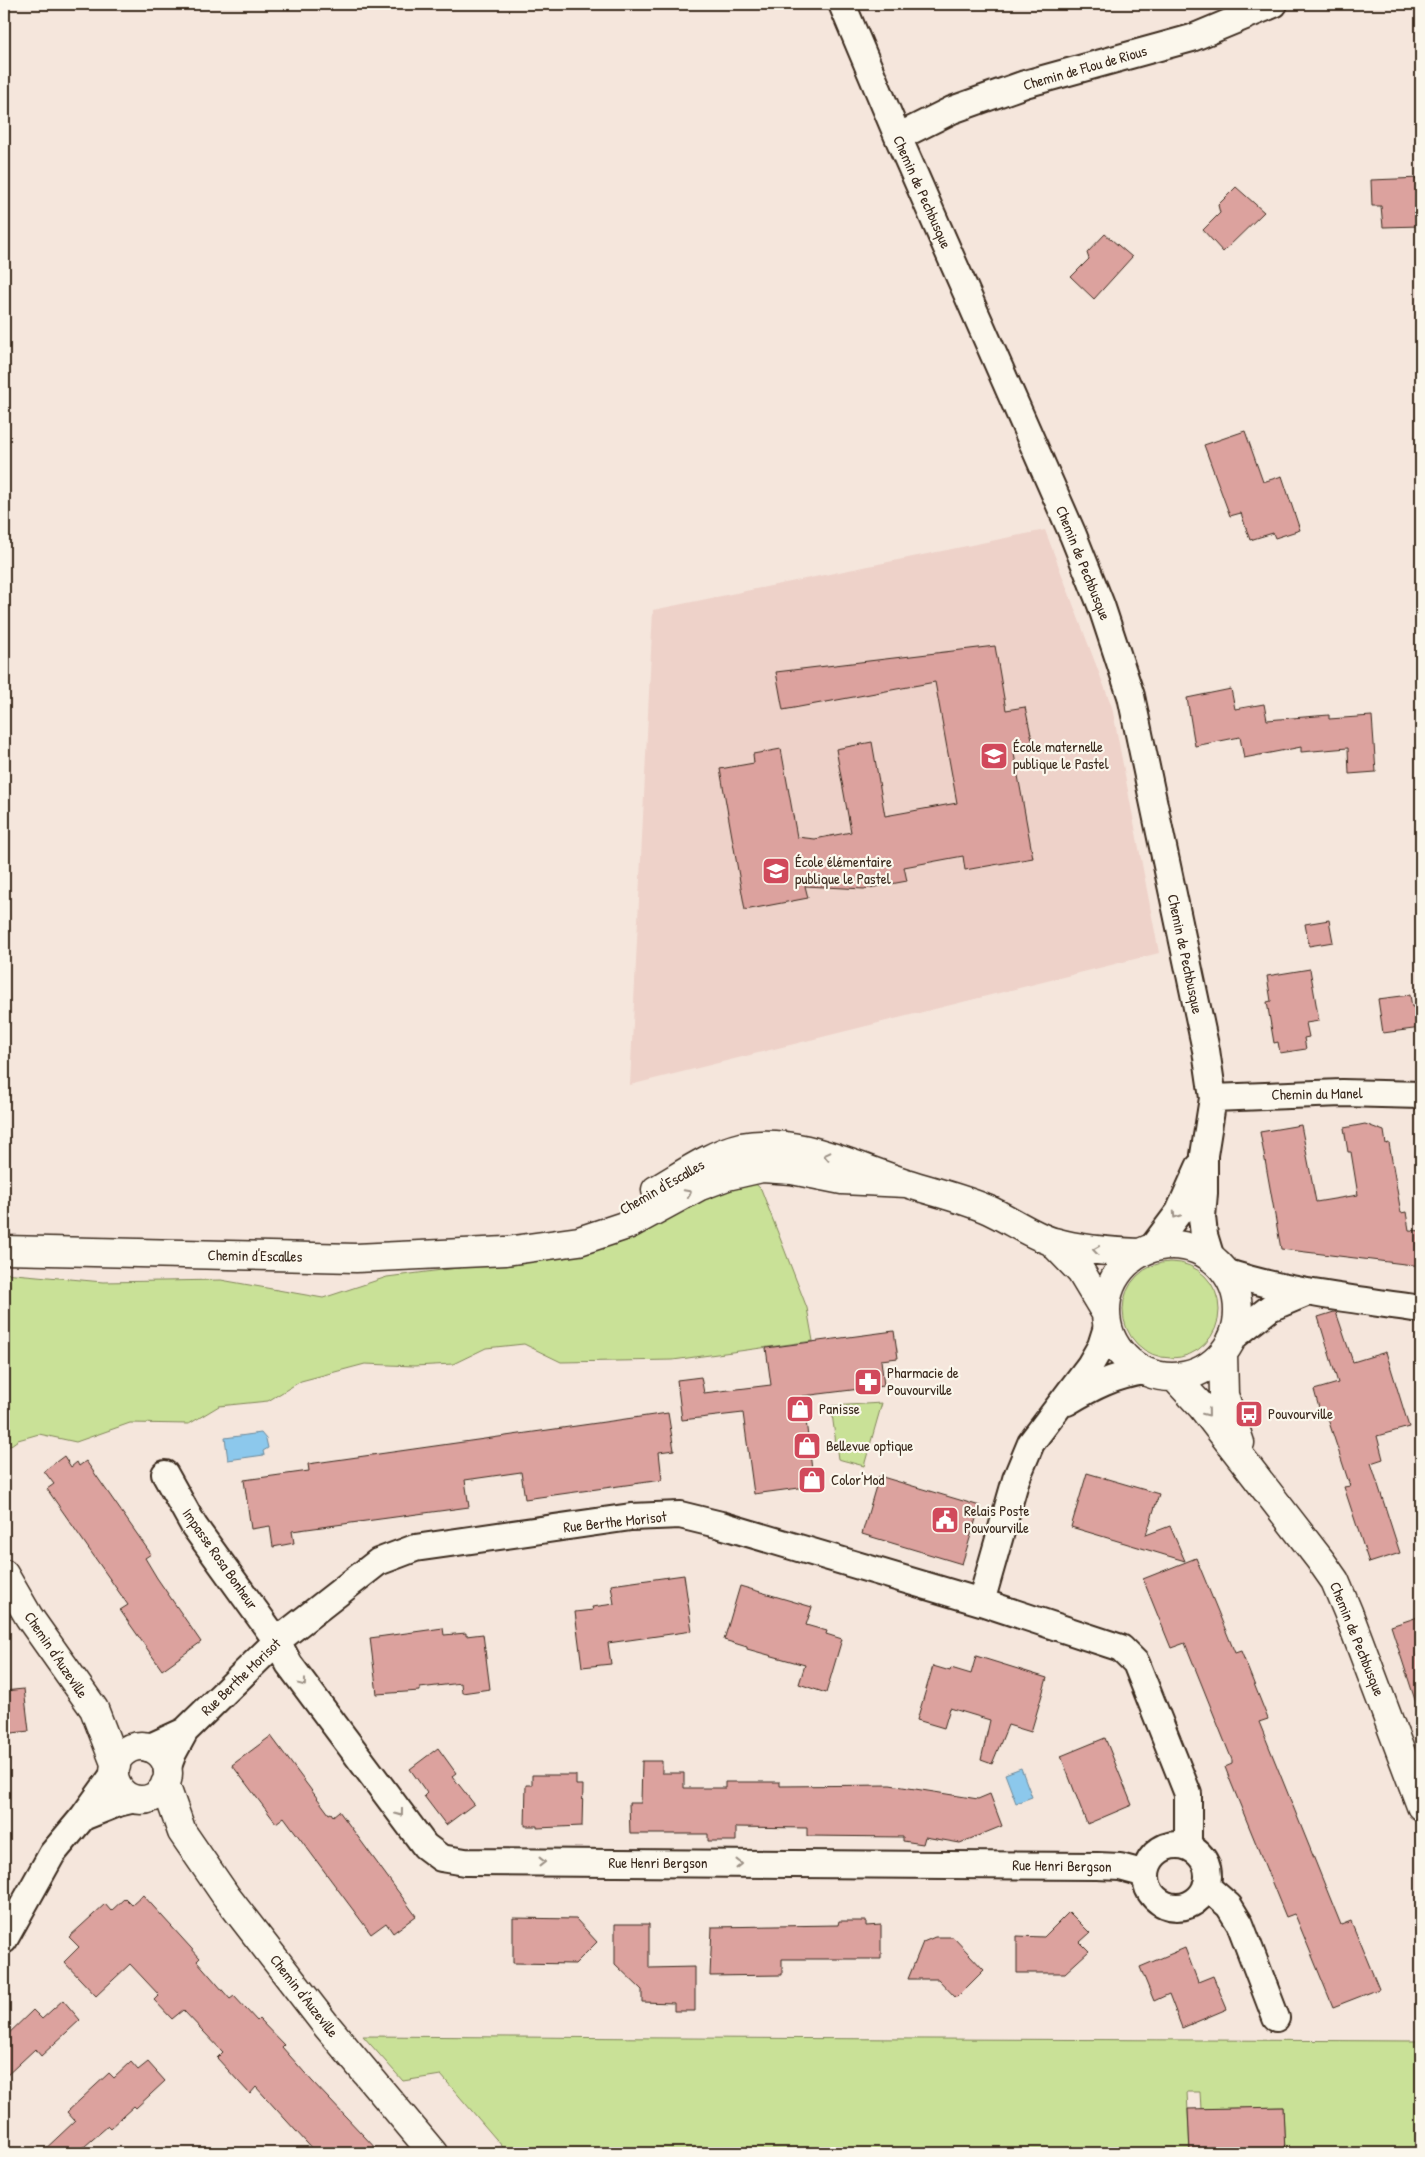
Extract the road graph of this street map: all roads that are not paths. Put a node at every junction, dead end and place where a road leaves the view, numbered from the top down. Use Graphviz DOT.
graph roads {
  1 [pos="842,4"];
  2 [pos="1274,4"];
  3 [pos="898,137"];
  4 [pos="1421,1095"];
  5 [pos="1213,1098"];
  6 [pos="1204,1155"];
  7 [pos="1052,1242"];
  8 [pos="4,1250"];
  9 [pos="1146,1250"];
  10 [pos="1218,1265"];
  11 [pos="1308,1292"];
  12 [pos="1421,1309"];
  13 [pos="1106,1320"];
  14 [pos="1227,1346"];
  15 [pos="1144,1372"];
  16 [pos="1174,1377"];
  17 [pos="1056,1409"];
  18 [pos="1247,1463"];
  19 [pos="165,1474"];
  20 [pos="4,1574"];
  21 [pos="982,1602"];
  22 [pos="277,1642"];
  23 [pos="94,1709"];
  24 [pos="185,1731"];
  25 [pos="143,1747"];
  26 [pos="115,1770"];
  27 [pos="166,1777"];
  28 [pos="138,1800"];
  29 [pos="1421,1806"];
  30 [pos="83,1817"];
  31 [pos="182,1832"];
  32 [pos="1188,1847"];
  33 [pos="1146,1874"];
  34 [pos="1206,1886"];
  35 [pos="4,1940"];
  36 [pos="1276,2018"];
  37 [pos="433,2153"];
  1 -- 3 [label="street, Chemin de Pechbusque"];
  2 -- 3 [label="street, Chemin de Flou de Rious"];
  3 -- 5 [label="street, Chemin de Pechbusque"];
  4 -- 5 [label="street, Chemin du Manel"];
  5 -- 6 [label="street, Chemin de Pechbusque"];
  6 -- 9 [label="street, Chemin de Pechbusque, one-way"];
  6 -- 10 [label="street, Chemin de Pechbusque"];
  7 -- 8 [label="street, Chemin d'Escalles"];
  9 -- 7 [label="street, Chemin d'Escalles, one-way"];
  7 -- 13 [label="street, Chemin d'Escalles"];
  9 -- 10 [label="street"];
  9 -- 13 [label="street"];
  10 -- 11 [label="street"];
  10 -- 14 [label="street"];
  11 -- 12 [label="street"];
  11 -- 14 [label="street"];
  13 -- 15 [label="street"];
  13 -- 17 [label="street"];
  14 -- 16 [label="street"];
  14 -- 18 [label="street, Chemin de Pechbusque"];
  15 -- 16 [label="street"];
  15 -- 17 [label="street"];
  16 -- 18 [label="street, Chemin de Pechbusque, one-way"];
  17 -- 21 [label="street"];
  18 -- 29 [label="street, Chemin de Pechbusque"];
  19 -- 22 [label="street, Impasse Rosa Bonheur"];
  20 -- 23 [label="street, Chemin d'Auzeville"];
  21 -- 22 [label="street, Rue Berthe Morisot"];
  21 -- 32 [label="street"];
  22 -- 24 [label="street, Rue Berthe Morisot"];
  22 -- 33 [label="street, Rue Henri Bergson, one-way"];
  23 -- 25 [label="street, Chemin d'Auzeville"];
  23 -- 26 [label="street, Chemin d'Auzeville"];
  24 -- 25 [label="street, Rue Berthe Morisot"];
  24 -- 27 [label="street, Rue Berthe Morisot"];
  25 -- 26 [label="street"];
  25 -- 27 [label="street, Chemin d'Auzeville"];
  26 -- 28 [label="street, Chemin d'Auzeville"];
  26 -- 30 [label="street"];
  27 -- 28 [label="street"];
  27 -- 31 [label="street, Chemin d'Auzeville"];
  28 -- 30 [label="street"];
  28 -- 31 [label="street, Chemin d'Auzeville"];
  30 -- 35 [label="street"];
  31 -- 37 [label="street, Chemin d'Auzeville"];
  32 -- 33 [label="street"];
  32 -- 34 [label="street"];
  33 -- 34 [label="street"];
  34 -- 36 [label="street"];
}
